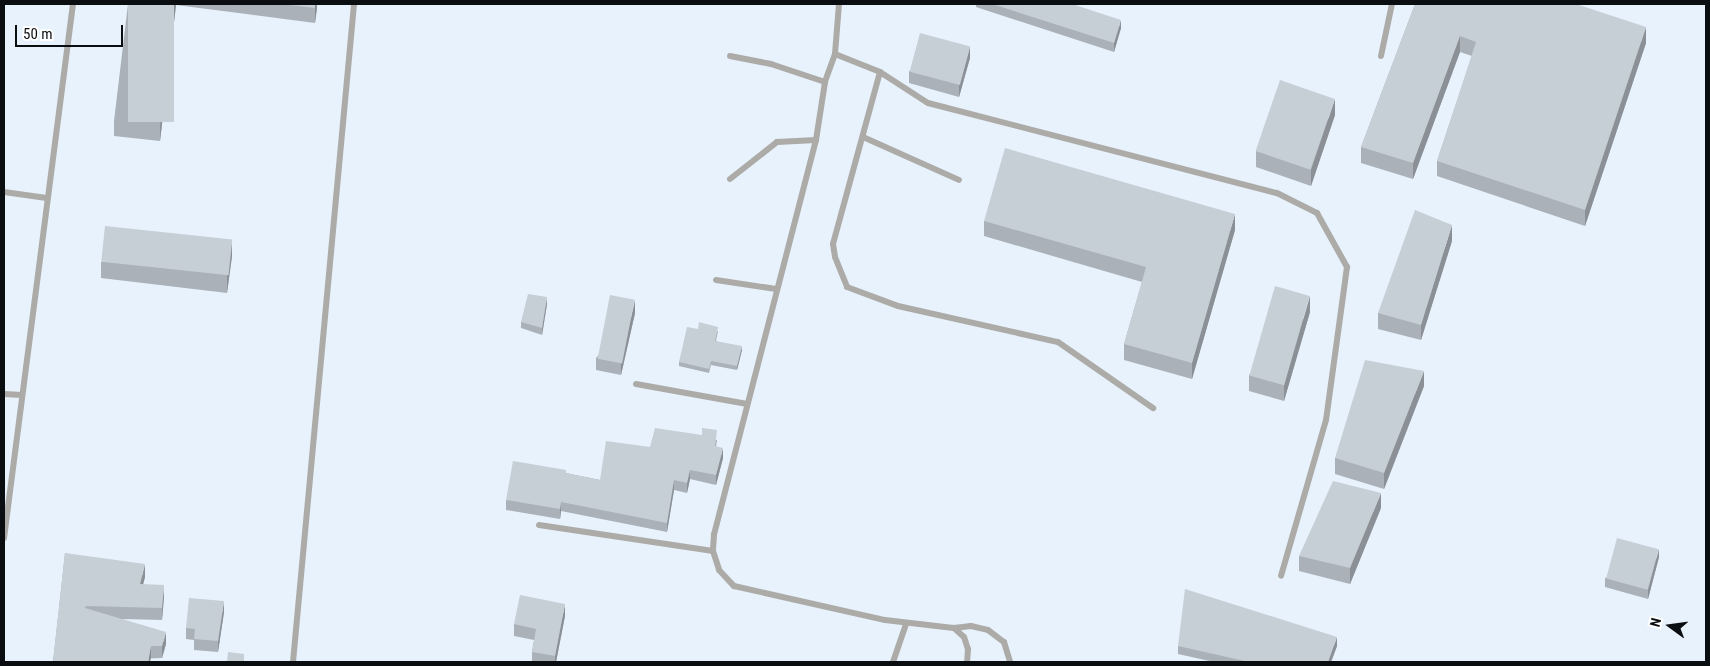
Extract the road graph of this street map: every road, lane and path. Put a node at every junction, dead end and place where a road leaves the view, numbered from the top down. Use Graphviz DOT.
graph roads {
  1 [pos="73,4"];
  2 [pos="354,4"];
  3 [pos="838,4"];
  4 [pos="1392,4"];
  5 [pos="835,54"];
  6 [pos="730,56"];
  7 [pos="1381,56"];
  8 [pos="880,72"];
  9 [pos="825,82"];
  10 [pos="863,137"];
  11 [pos="816,140"];
  12 [pos="730,180"];
  13 [pos="959,180"];
  14 [pos="4,192"];
  15 [pos="47,198"];
  16 [pos="716,280"];
  17 [pos="776,289"];
  18 [pos="636,384"];
  19 [pos="4,394"];
  20 [pos="22,395"];
  21 [pos="747,404"];
  22 [pos="1153,408"];
  23 [pos="539,525"];
  24 [pos="4,538"];
  25 [pos="713,551"];
  26 [pos="1281,576"];
  27 [pos="906,624"];
  28 [pos="954,628"];
  29 [pos="293,662"];
  30 [pos="893,662"];
  31 [pos="967,662"];
  32 [pos="1010,662"];
  1 -- 15 [label="lane"];
  2 -- 29 [label="lane"];
  3 -- 5 [label="lane"];
  4 -- 7 [label="lane"];
  5 -- 8 [label="lane"];
  5 -- 9 [label="lane"];
  6 -- 9 [label="lane"];
  8 -- 10 [label="lane"];
  8 -- 26 [label="lane"];
  9 -- 11 [label="lane"];
  10 -- 13 [label="lane"];
  10 -- 22 [label="lane"];
  11 -- 12 [label="lane"];
  11 -- 17 [label="lane"];
  14 -- 15 [label="lane"];
  15 -- 20 [label="lane"];
  16 -- 17 [label="lane"];
  17 -- 21 [label="lane"];
  18 -- 21 [label="lane"];
  19 -- 20 [label="lane"];
  20 -- 24 [label="lane"];
  21 -- 25 [label="lane"];
  23 -- 25 [label="lane"];
  25 -- 27 [label="lane"];
  27 -- 28 [label="lane"];
  27 -- 30 [label="lane"];
  28 -- 31 [label="lane"];
  28 -- 32 [label="lane"];
}
